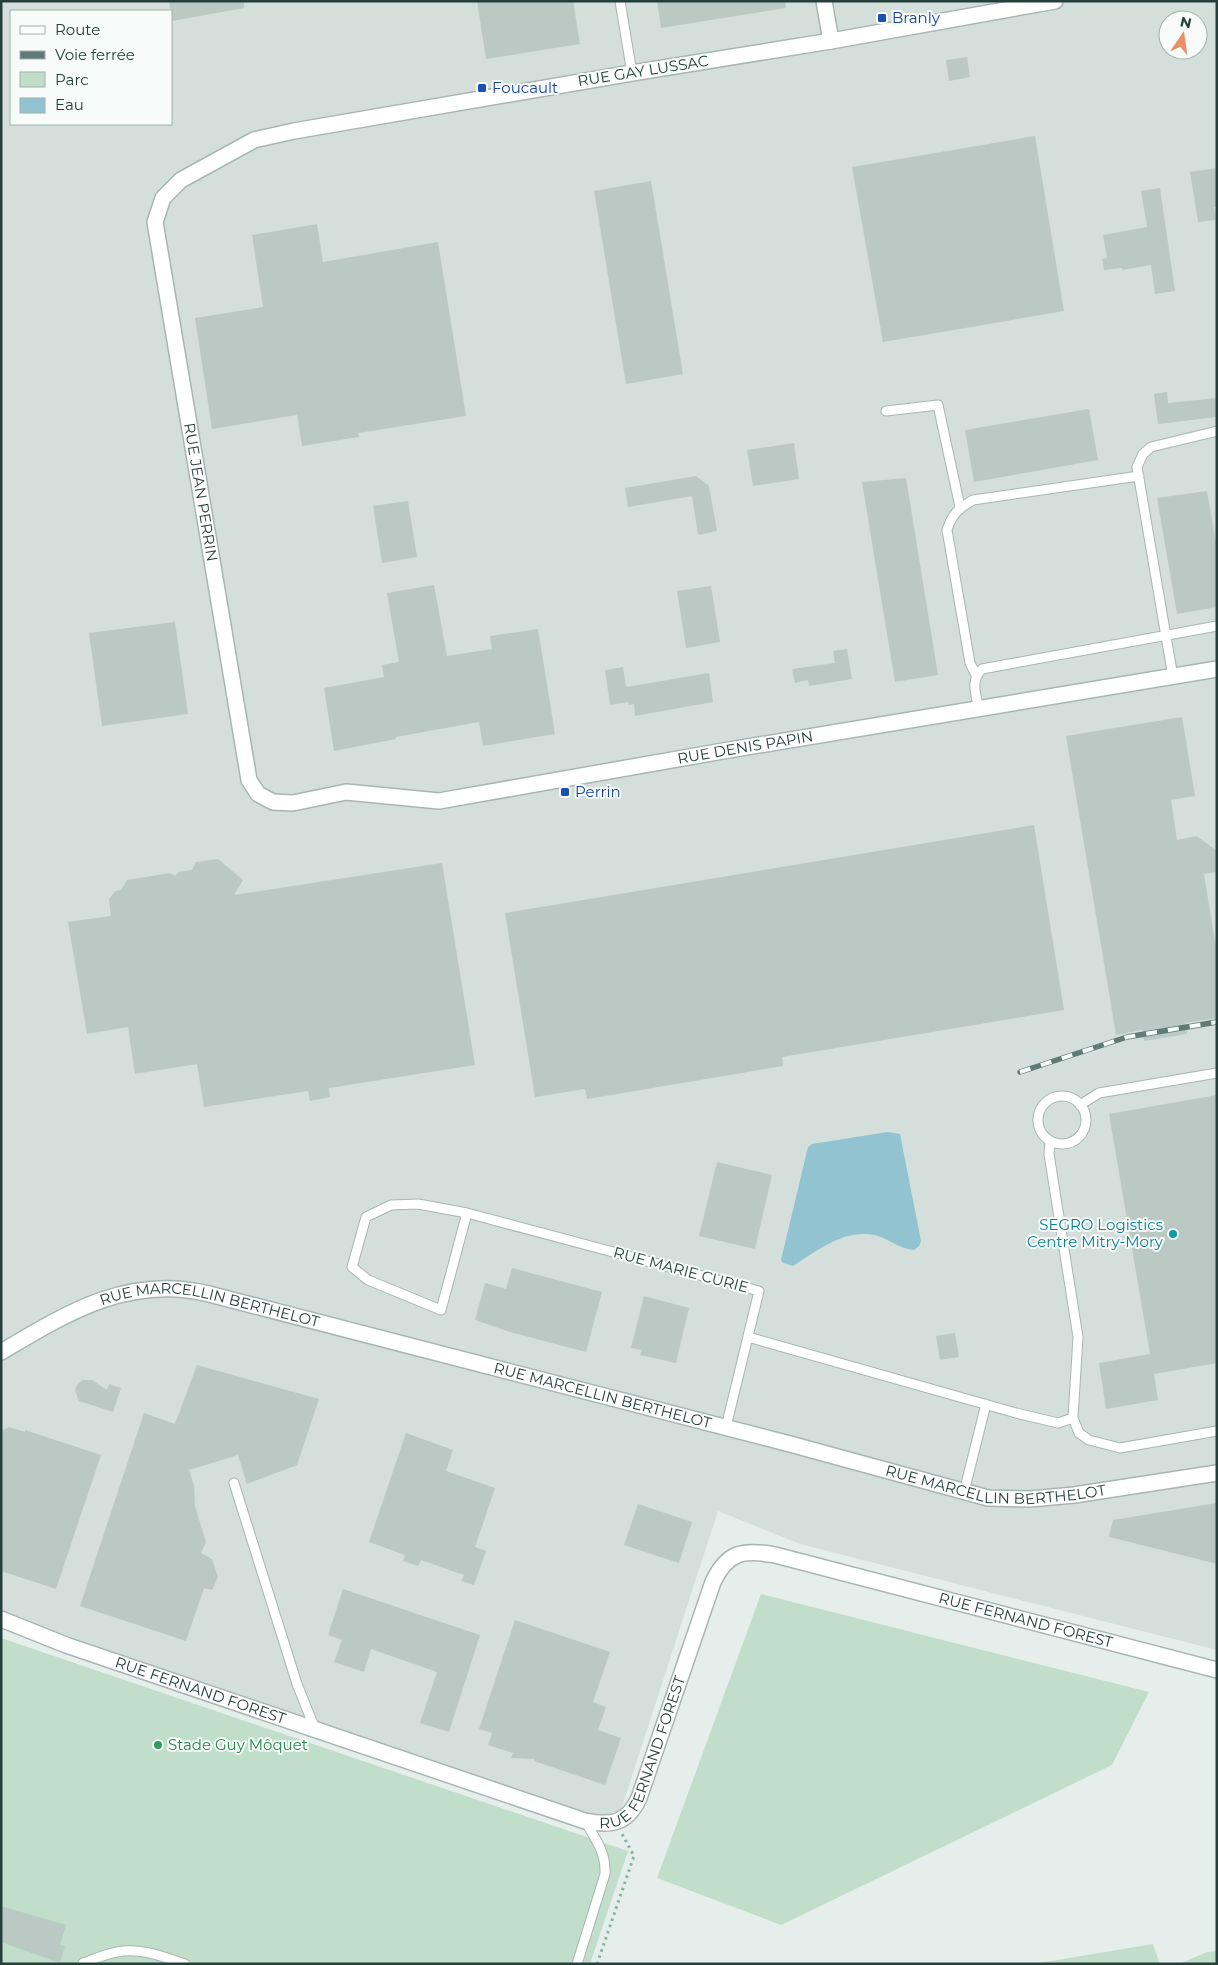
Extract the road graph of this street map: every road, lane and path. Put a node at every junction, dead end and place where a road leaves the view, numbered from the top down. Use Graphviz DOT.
graph roads {
  1 [pos="620,1"];
  2 [pos="824,1"];
  3 [pos="1055,1"];
  4 [pos="831,41"];
  5 [pos="632,73"];
  6 [pos="181,180"];
  7 [pos="886,411"];
  8 [pos="1217,431"];
  9 [pos="1139,476"];
  10 [pos="960,507"];
  11 [pos="1217,626"];
  12 [pos="1166,635"];
  13 [pos="1217,669"];
  14 [pos="976,675"];
  15 [pos="1173,677"];
  16 [pos="978,710"];
  17 [pos="273,802"];
  18 [pos="1217,1073"];
  19 [pos="1080,1105"];
  20 [pos="1050,1141"];
  21 [pos="467,1213"];
  22 [pos="748,1337"];
  23 [pos="1,1352"];
  24 [pos="986,1404"];
  25 [pos="1073,1418"];
  26 [pos="726,1427"];
  27 [pos="1217,1431"];
  28 [pos="1217,1473"];
  29 [pos="234,1483"];
  30 [pos="964,1492"];
  31 [pos="1,1619"];
  32 [pos="1217,1670"];
  33 [pos="315,1730"];
  34 [pos="585,1821"];
  35 [pos="616,1822"];
  36 [pos="83,1963"];
  37 [pos="185,1964"];
  38 [pos="577,1964"];
  39 [pos="597,1964"];
  1 -- 5 [label="lane"];
  2 -- 4 [label="street"];
  3 -- 4 [label="street, RUE GAY LUSSAC"];
  4 -- 5 [label="street, RUE GAY LUSSAC"];
  5 -- 6 [label="street, RUE GAY LUSSAC"];
  6 -- 17 [label="street, RUE JEAN PERRIN"];
  7 -- 10 [label="lane"];
  8 -- 9 [label="lane"];
  9 -- 10 [label="lane"];
  9 -- 12 [label="lane"];
  10 -- 14 [label="lane"];
  11 -- 12 [label="lane"];
  12 -- 14 [label="lane"];
  12 -- 15 [label="lane"];
  13 -- 15 [label="street, RUE DENIS PAPIN"];
  14 -- 16 [label="lane"];
  15 -- 16 [label="street, RUE DENIS PAPIN"];
  16 -- 17 [label="street, RUE DENIS PAPIN"];
  18 -- 19 [label="lane"];
  19 -- 20 [label="lane"];
  19 -- 20 [label="lane"];
  20 -- 25 [label="lane"];
  21 -- 21 [label="lane"];
  21 -- 22 [label="lane, RUE MARIE CURIE"];
  22 -- 24 [label="lane"];
  22 -- 26 [label="lane, RUE MARIE CURIE"];
  23 -- 26 [label="street, RUE MARCELLIN BERTHELOT"];
  24 -- 25 [label="lane"];
  24 -- 30 [label="lane"];
  25 -- 27 [label="lane"];
  26 -- 30 [label="street, RUE MARCELLIN BERTHELOT"];
  28 -- 30 [label="street, RUE MARCELLIN BERTHELOT"];
  29 -- 33 [label="lane"];
  31 -- 33 [label="street, RUE FERNAND FOREST"];
  32 -- 35 [label="street, RUE FERNAND FOREST"];
  33 -- 34 [label="street, RUE FERNAND FOREST"];
  34 -- 35 [label="street, RUE FERNAND FOREST"];
  34 -- 38 [label="lane"];
  35 -- 39 [label="path"];
  36 -- 37 [label="lane"];
}
